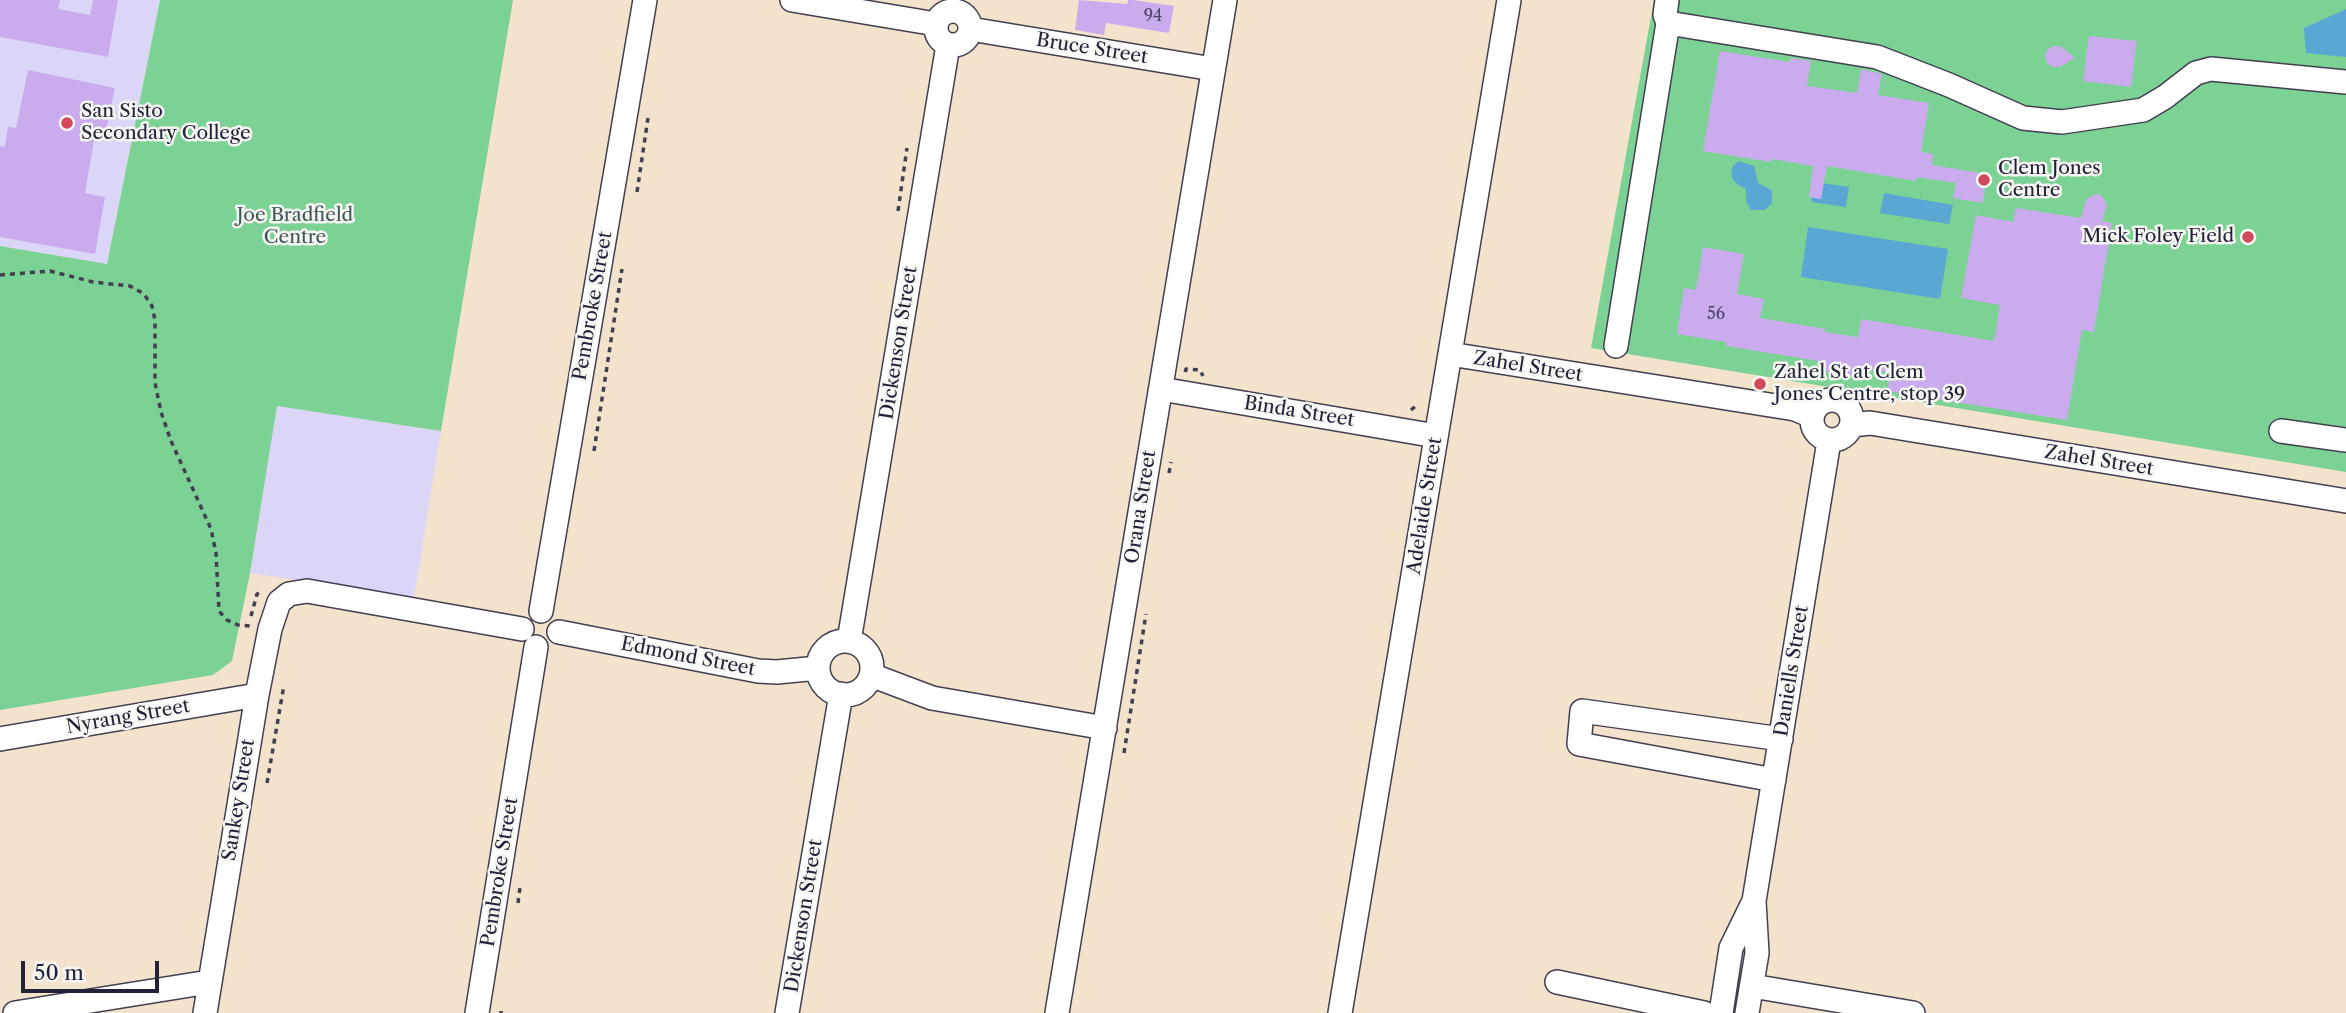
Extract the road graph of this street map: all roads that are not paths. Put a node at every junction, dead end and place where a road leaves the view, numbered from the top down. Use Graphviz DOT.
graph roads {
  1 [pos="645,0"];
  2 [pos="792,0"];
  3 [pos="1225,0"];
  4 [pos="1509,0"];
  5 [pos="1667,0"];
  6 [pos="949,12"];
  7 [pos="1668,23"];
  8 [pos="970,29"];
  9 [pos="948,45"];
  10 [pos="1213,69"];
  11 [pos="2346,82"];
  12 [pos="1616,346"];
  13 [pos="1450,354"];
  14 [pos="1161,389"];
  15 [pos="1812,416"];
  16 [pos="1852,425"];
  17 [pos="2281,431"];
  18 [pos="1436,436"];
  19 [pos="2346,440"];
  20 [pos="1829,441"];
  21 [pos="2346,501"];
  22 [pos="541,611"];
  23 [pos="522,629"];
  24 [pos="559,632"];
  25 [pos="849,641"];
  26 [pos="536,648"];
  27 [pos="818,668"];
  28 [pos="871,675"];
  29 [pos="841,694"];
  30 [pos="257,695"];
  31 [pos="1105,728"];
  32 [pos="0,738"];
  33 [pos="1781,738"];
  34 [pos="1774,780"];
  35 [pos="1754,901"];
  36 [pos="209,982"];
  37 [pos="1558,982"];
  38 [pos="1752,986"];
  39 [pos="15,1013"];
  40 [pos="205,1013"];
  41 [pos="477,1013"];
  42 [pos="788,1013"];
  43 [pos="1057,1013"];
  44 [pos="1340,1013"];
  45 [pos="1704,1013"];
  46 [pos="1721,1013"];
  47 [pos="1747,1013"];
  48 [pos="1913,1013"];
  1 -- 22 [label="street, Pembroke Street"];
  2 -- 6 [label="street"];
  3 -- 10 [label="street, Orana Street"];
  4 -- 13 [label="street, Adelaide Street"];
  5 -- 7 [label="street"];
  6 -- 8 [label="street"];
  6 -- 9 [label="street"];
  7 -- 11 [label="street"];
  7 -- 12 [label="street"];
  8 -- 9 [label="street"];
  8 -- 10 [label="street, Bruce Street"];
  9 -- 25 [label="street, Dickenson Street"];
  10 -- 14 [label="street, Orana Street"];
  13 -- 15 [label="street, Zahel Street"];
  13 -- 18 [label="street, Adelaide Street"];
  14 -- 18 [label="street, Binda Street"];
  14 -- 31 [label="street, Orana Street"];
  15 -- 16 [label="street"];
  15 -- 20 [label="street"];
  16 -- 20 [label="street"];
  16 -- 21 [label="street, Zahel Street"];
  17 -- 19 [label="street"];
  18 -- 44 [label="street, Adelaide Street"];
  20 -- 33 [label="street, Daniells Street"];
  22 -- 23 [label="street"];
  22 -- 24 [label="street"];
  23 -- 26 [label="street"];
  23 -- 30 [label="street, Sankey Street"];
  24 -- 26 [label="street"];
  24 -- 27 [label="street, Edmond Street"];
  25 -- 27 [label="street"];
  25 -- 28 [label="street"];
  26 -- 41 [label="street, Pembroke Street"];
  27 -- 29 [label="street"];
  28 -- 29 [label="street"];
  28 -- 31 [label="street"];
  29 -- 42 [label="street, Dickenson Street"];
  30 -- 32 [label="street, Nyrang Street"];
  30 -- 36 [label="street, Sankey Street"];
  31 -- 43 [label="street, Orana Street"];
  33 -- 34 [label="street, Daniells Street"];
  33 -- 34 [label="street"];
  34 -- 35 [label="street, Daniells Street"];
  35 -- 38 [label="street, Daniells Street"];
  35 -- 46 [label="street, Daniells Street"];
  36 -- 39 [label="street"];
  36 -- 40 [label="street, Sankey Street"];
  37 -- 45 [label="street"];
  38 -- 47 [label="street, Daniells Street"];
  38 -- 48 [label="street"];
}
